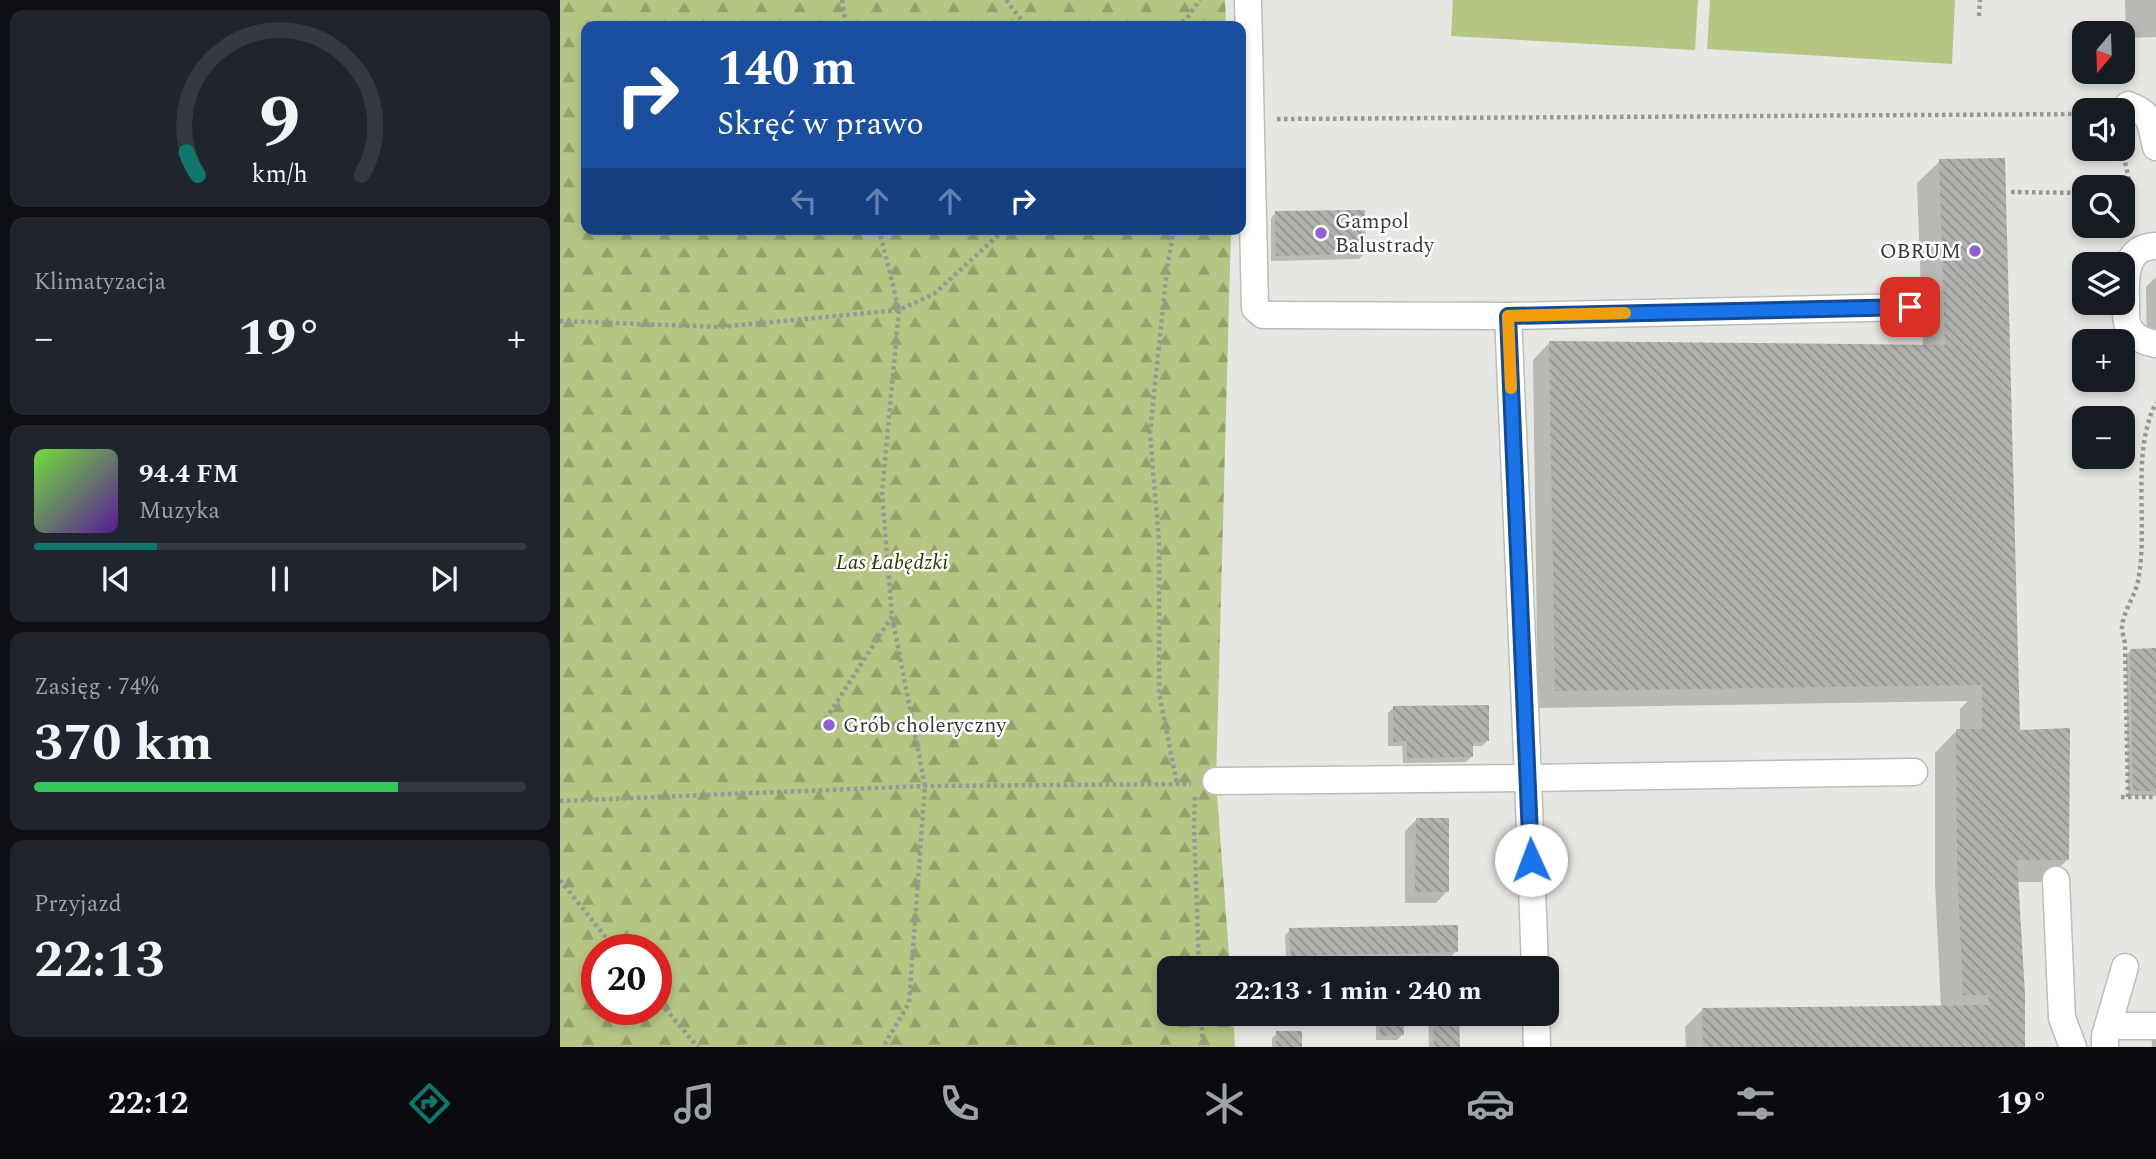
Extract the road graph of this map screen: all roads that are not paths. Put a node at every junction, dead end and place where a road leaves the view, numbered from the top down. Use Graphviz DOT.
graph roads {
  1 [pos="1248,0"];
  2 [pos="2135,108"];
  3 [pos="2156,147"];
  4 [pos="2156,246"];
  5 [pos="1910,307"];
  6 [pos="1508,316"];
  7 [pos="2156,344"];
  8 [pos="1914,772"];
  9 [pos="1528,778"];
  10 [pos="1206,782"];
  11 [pos="2056,880"];
  12 [pos="1535,956"];
  13 [pos="2125,967"];
  14 [pos="1536,1026"];
  15 [pos="2156,1026"];
  16 [pos="2107,1037"];
  17 [pos="1537,1047"];
  18 [pos="2073,1047"];
  1 -- 6 [label="street"];
  2 -- 3 [label="street"];
  4 -- 7 [label="street"];
  5 -- 6 [label="street"];
  6 -- 9 [label="street"];
  8 -- 9 [label="street"];
  9 -- 10 [label="street"];
  9 -- 12 [label="street"];
  11 -- 18 [label="street"];
  13 -- 16 [label="street"];
  14 -- 17 [label="street"];
  15 -- 16 [label="street"];
}
